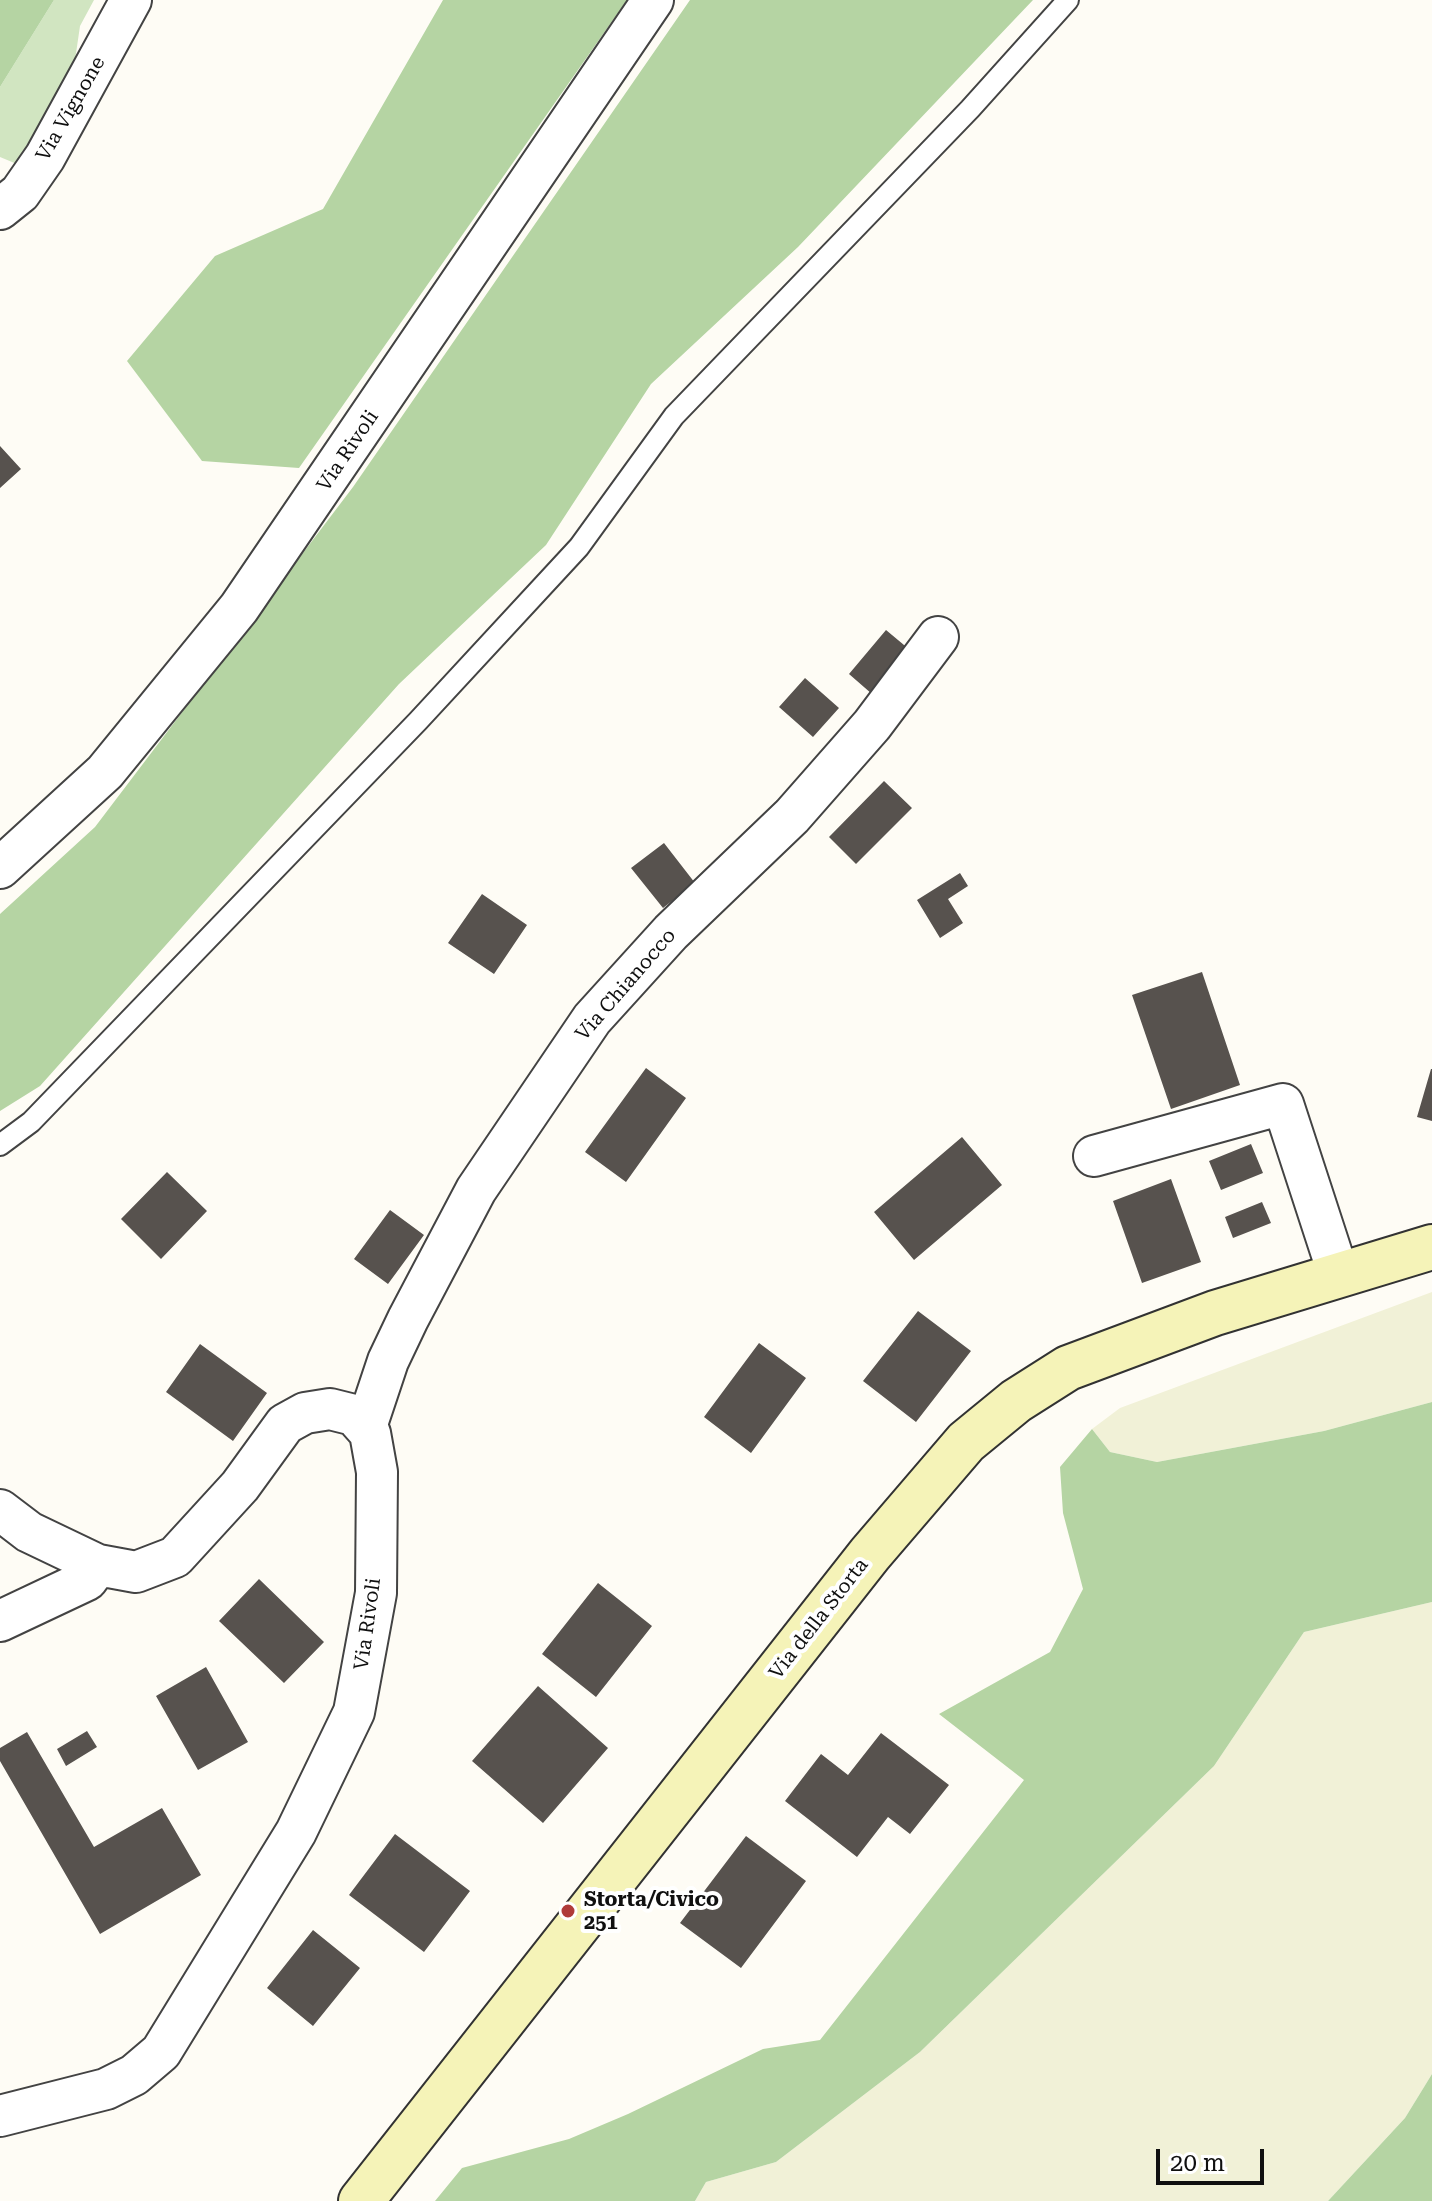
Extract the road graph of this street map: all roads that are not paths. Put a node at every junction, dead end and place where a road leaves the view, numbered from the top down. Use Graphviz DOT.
graph roads {
  1 [pos="131,0"];
  2 [pos="653,0"];
  3 [pos="1068,0"];
  4 [pos="0,209"];
  5 [pos="938,637"];
  6 [pos="0,868"];
  7 [pos="0,1145"];
  8 [pos="1094,1156"];
  9 [pos="1432,1247"];
  10 [pos="1339,1276"];
  11 [pos="366,1427"];
  12 [pos="0,1510"];
  13 [pos="98,1565"];
  14 [pos="0,1621"];
  15 [pos="0,2116"];
  16 [pos="361,2201"];
  1 -- 4 [label="street, Via Vignone"];
  2 -- 6 [label="street, Via Rivoli"];
  3 -- 7 [label="lane"];
  5 -- 11 [label="street, Via Chianocco"];
  8 -- 10 [label="street"];
  9 -- 10 [label="main road, Via della Storta"];
  10 -- 16 [label="main road, Via della Storta"];
  11 -- 13 [label="street"];
  11 -- 15 [label="street, Via Rivoli"];
  12 -- 13 [label="street"];
  13 -- 14 [label="street"];
}
